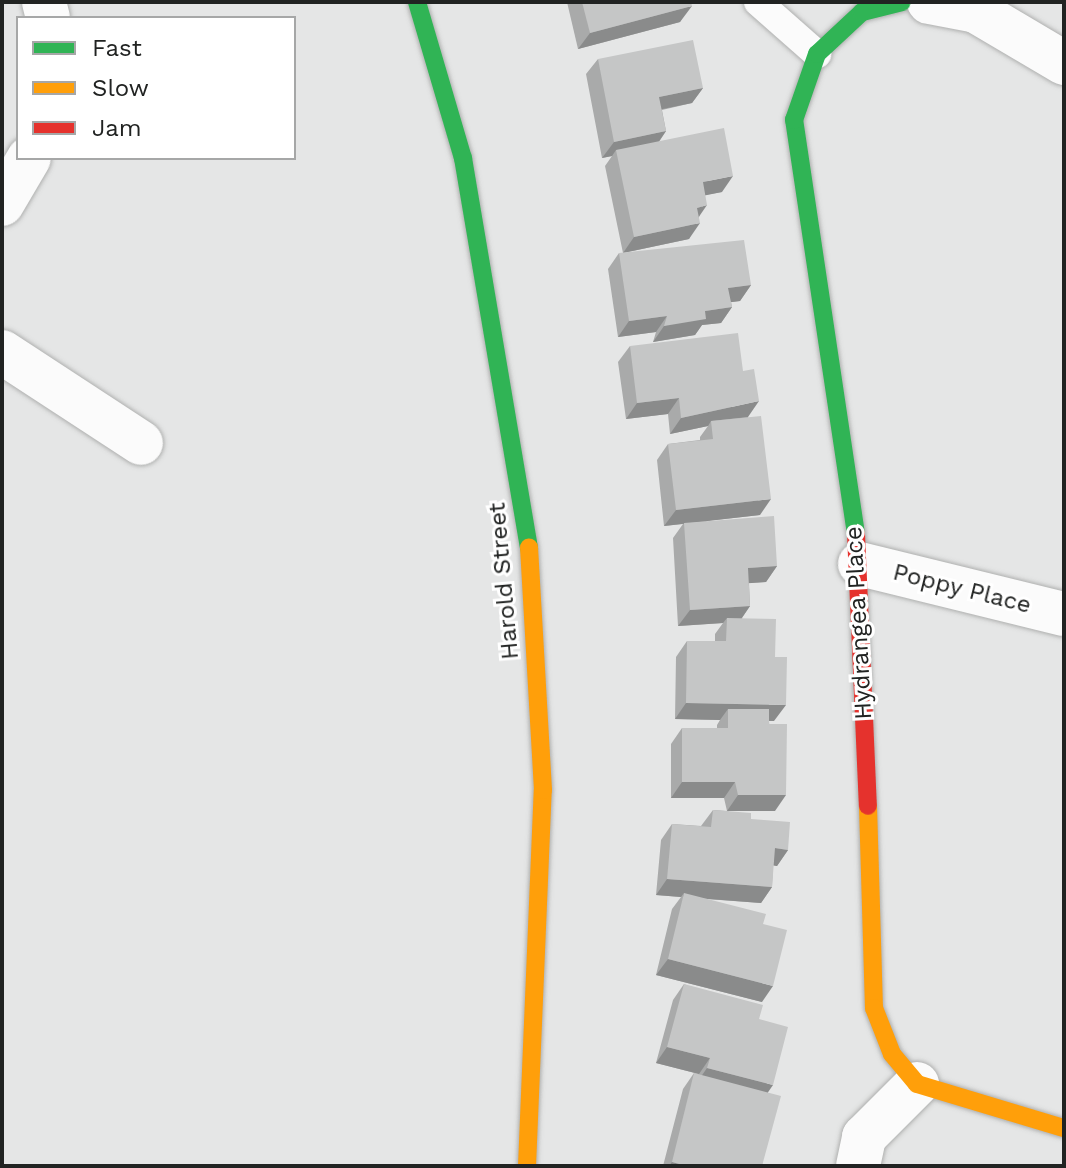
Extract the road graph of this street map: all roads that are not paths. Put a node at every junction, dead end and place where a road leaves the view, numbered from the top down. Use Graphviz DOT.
graph roads {
  1 [pos="417,2"];
  2 [pos="758,2"];
  3 [pos="902,2"];
  4 [pos="929,2"];
  5 [pos="817,54"];
  6 [pos="1064,63"];
  7 [pos="28,160"];
  8 [pos="2,204"];
  9 [pos="2,352"];
  10 [pos="141,443"];
  11 [pos="860,564"];
  12 [pos="1064,614"];
  13 [pos="917,1084"];
  14 [pos="1064,1128"];
  15 [pos="527,1166"];
  16 [pos="858,1166"];
  1 -- 15 [label="street, Harold Street"];
  2 -- 5 [label="lane"];
  3 -- 5 [label="street, Hydrangea Place"];
  4 -- 6 [label="street"];
  5 -- 11 [label="street, Hydrangea Place"];
  7 -- 8 [label="street"];
  9 -- 10 [label="street"];
  11 -- 12 [label="street, Poppy Place"];
  11 -- 13 [label="street, Hydrangea Place"];
  13 -- 14 [label="street"];
  13 -- 16 [label="street"];
}
